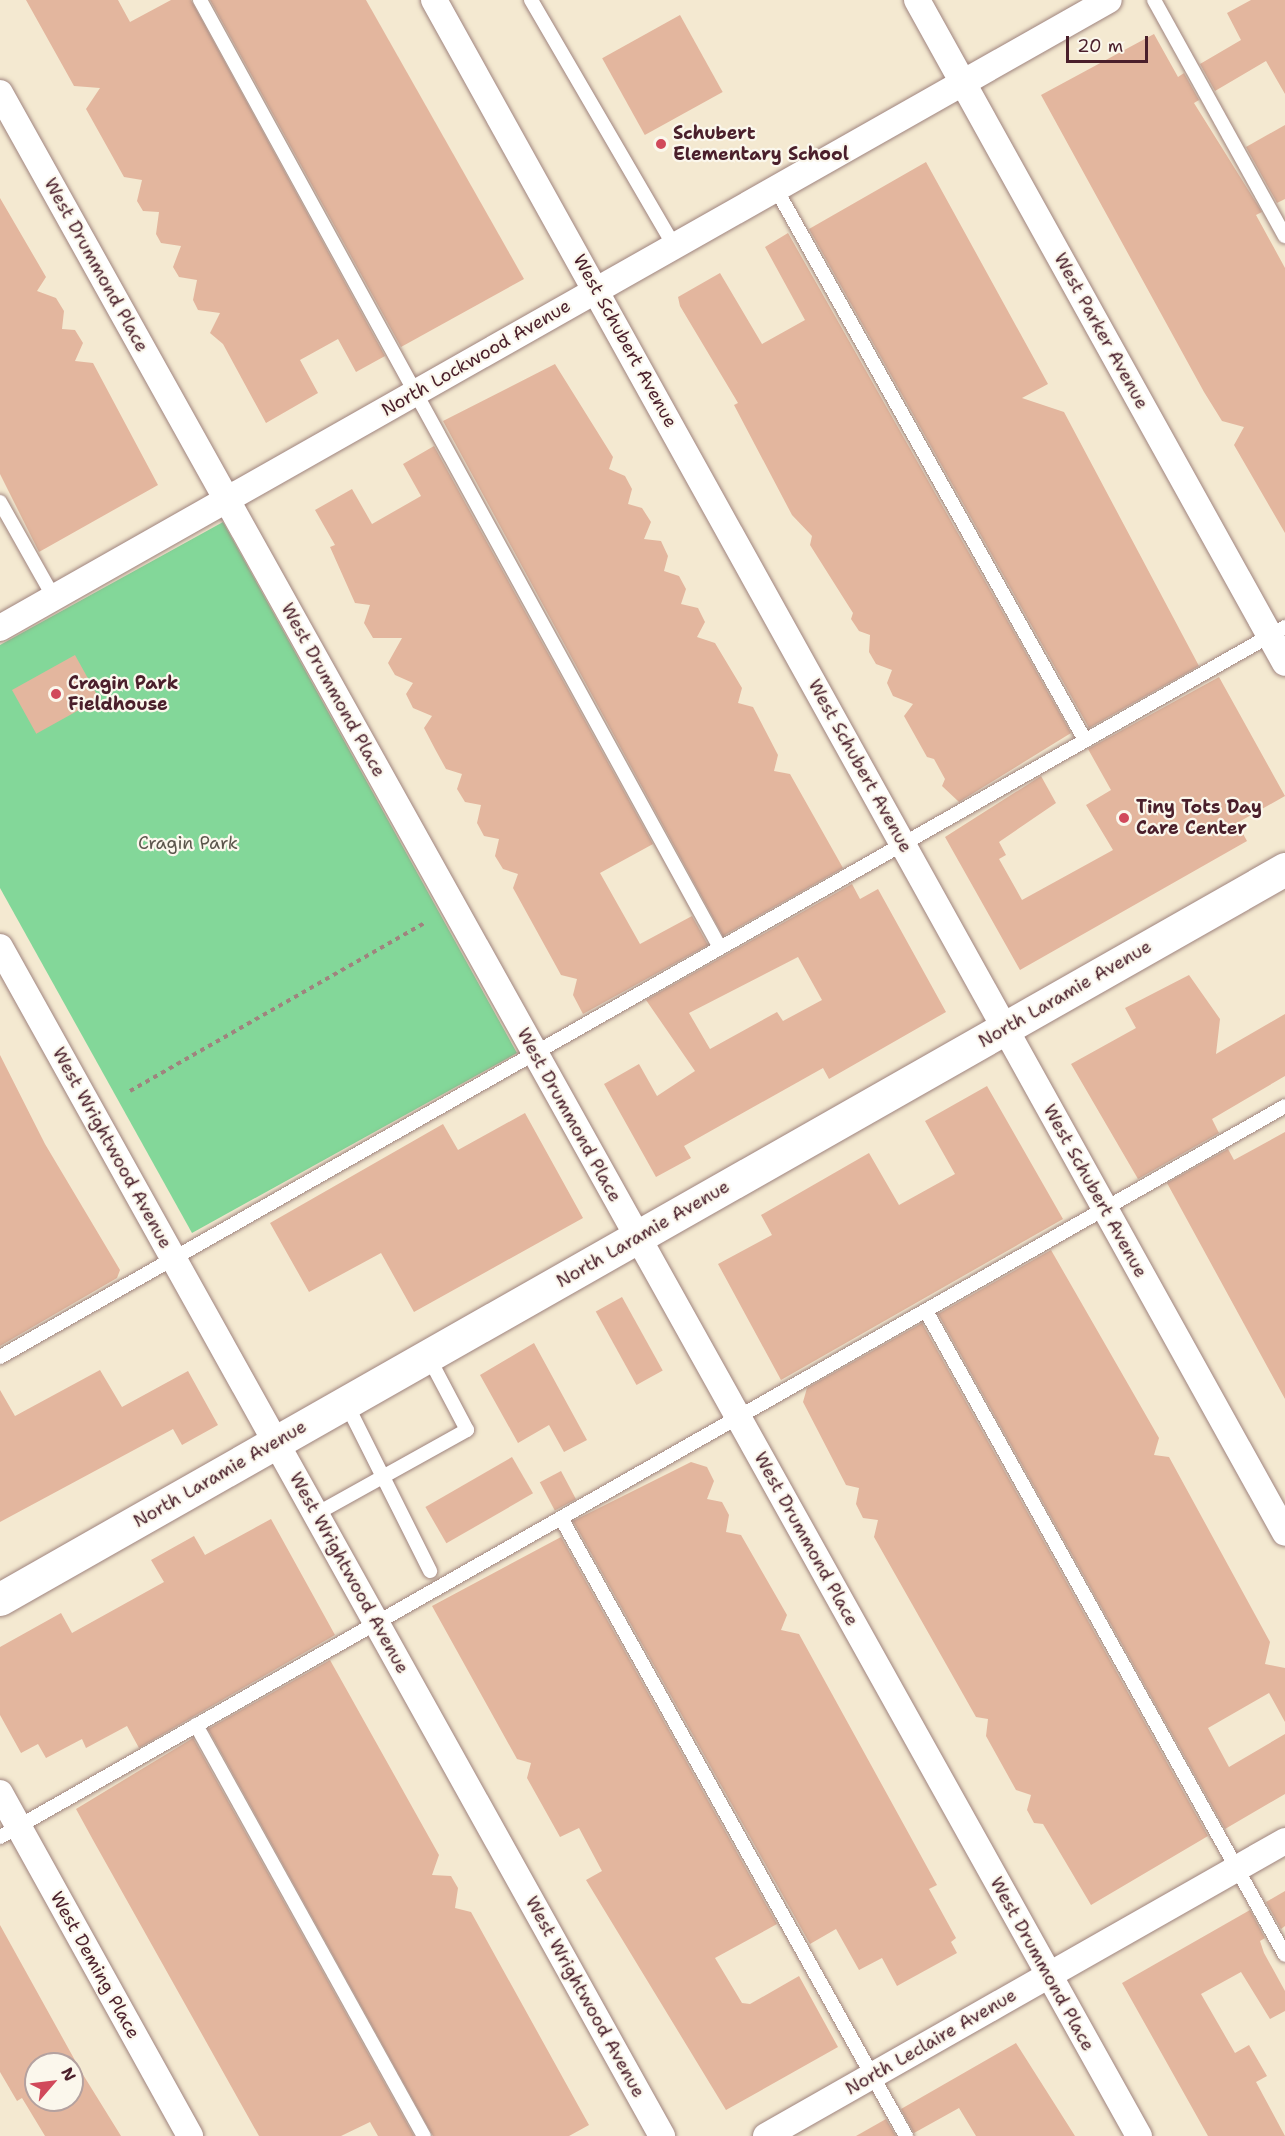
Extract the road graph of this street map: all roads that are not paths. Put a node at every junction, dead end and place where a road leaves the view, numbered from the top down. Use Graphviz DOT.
graph roads {
  1 [pos="200,0"];
  2 [pos="434,0"];
  3 [pos="531,0"];
  4 [pos="917,0"];
  5 [pos="1109,0"];
  6 [pos="1154,0"];
  7 [pos="963,83"];
  8 [pos="0,93"];
  9 [pos="776,189"];
  10 [pos="1285,236"];
  11 [pos="674,246"];
  12 [pos="597,290"];
  13 [pos="419,391"];
  14 [pos="226,500"];
  15 [pos="0,502"];
  16 [pos="54,598"];
  17 [pos="0,628"];
  18 [pos="1277,631"];
  19 [pos="1285,663"];
  20 [pos="1085,740"];
  21 [pos="903,844"];
  22 [pos="1285,869"];
  23 [pos="0,947"];
  24 [pos="720,948"];
  25 [pos="1005,1028"];
  26 [pos="535,1053"];
  27 [pos="1285,1106"];
  28 [pos="1105,1209"];
  29 [pos="638,1237"];
  30 [pos="174,1258"];
  31 [pos="926,1311"];
  32 [pos="428,1356"];
  33 [pos="0,1357"];
  34 [pos="346,1403"];
  35 [pos="738,1417"];
  36 [pos="276,1442"];
  37 [pos="379,1479"];
  38 [pos="316,1514"];
  39 [pos="561,1518"];
  40 [pos="1285,1533"];
  41 [pos="430,1570"];
  42 [pos="0,1599"];
  43 [pos="377,1622"];
  44 [pos="196,1725"];
  45 [pos="0,1793"];
  46 [pos="9,1831"];
  47 [pos="1285,1841"];
  48 [pos="1236,1869"];
  49 [pos="1285,1955"];
  50 [pos="1049,1975"];
  51 [pos="872,2076"];
  52 [pos="190,2136"];
  53 [pos="424,2136"];
  54 [pos="662,2136"];
  55 [pos="766,2136"];
  56 [pos="906,2136"];
  57 [pos="1138,2136"];
  1 -- 13 [label="lane"];
  2 -- 12 [label="street, West Schubert Avenue"];
  3 -- 11 [label="lane"];
  4 -- 7 [label="street, West Parker Avenue"];
  5 -- 7 [label="street, North Lockwood Avenue"];
  6 -- 10 [label="lane"];
  7 -- 9 [label="street, North Lockwood Avenue"];
  7 -- 18 [label="street, West Parker Avenue"];
  8 -- 14 [label="street, West Drummond Place"];
  9 -- 11 [label="street, North Lockwood Avenue"];
  9 -- 20 [label="lane"];
  11 -- 12 [label="street, North Lockwood Avenue"];
  12 -- 13 [label="street, North Lockwood Avenue"];
  12 -- 21 [label="street, West Schubert Avenue"];
  13 -- 14 [label="street, North Lockwood Avenue"];
  13 -- 24 [label="lane"];
  14 -- 16 [label="street, North Lockwood Avenue"];
  14 -- 26 [label="street, West Drummond Place"];
  15 -- 16 [label="lane"];
  16 -- 17 [label="street, North Lockwood Avenue"];
  18 -- 19 [label="street, West Parker Avenue"];
  18 -- 20 [label="lane"];
  20 -- 21 [label="lane"];
  21 -- 24 [label="lane"];
  21 -- 25 [label="street, West Schubert Avenue"];
  22 -- 25 [label="street, North Laramie Avenue"];
  23 -- 30 [label="street, West Wrightwood Avenue"];
  24 -- 26 [label="lane"];
  25 -- 28 [label="street, West Schubert Avenue"];
  25 -- 29 [label="street, North Laramie Avenue"];
  26 -- 29 [label="street, West Drummond Place"];
  26 -- 30 [label="lane"];
  27 -- 28 [label="lane"];
  28 -- 31 [label="lane"];
  28 -- 40 [label="street, West Schubert Avenue"];
  29 -- 32 [label="street, North Laramie Avenue"];
  29 -- 35 [label="street, West Drummond Place"];
  30 -- 33 [label="lane"];
  30 -- 36 [label="street, West Wrightwood Avenue"];
  31 -- 35 [label="lane"];
  31 -- 48 [label="lane"];
  32 -- 34 [label="street, North Laramie Avenue"];
  32 -- 37 [label="lane"];
  34 -- 36 [label="street, North Laramie Avenue"];
  34 -- 37 [label="lane"];
  35 -- 39 [label="lane"];
  35 -- 50 [label="street, West Drummond Place"];
  36 -- 38 [label="street, West Wrightwood Avenue"];
  36 -- 42 [label="street, North Laramie Avenue"];
  37 -- 38 [label="lane"];
  37 -- 41 [label="lane"];
  38 -- 43 [label="street, West Wrightwood Avenue"];
  39 -- 43 [label="lane"];
  39 -- 51 [label="lane"];
  43 -- 44 [label="lane"];
  43 -- 54 [label="street, West Wrightwood Avenue"];
  44 -- 46 [label="lane"];
  44 -- 53 [label="lane"];
  45 -- 46 [label="street, West Deming Place"];
  46 -- 52 [label="street, West Deming Place"];
  47 -- 48 [label="street, North Leclaire Avenue"];
  48 -- 49 [label="lane"];
  48 -- 50 [label="street, North Leclaire Avenue"];
  50 -- 51 [label="street, North Leclaire Avenue"];
  50 -- 57 [label="street, West Drummond Place"];
  51 -- 55 [label="street, North Leclaire Avenue"];
  51 -- 56 [label="lane"];
}
